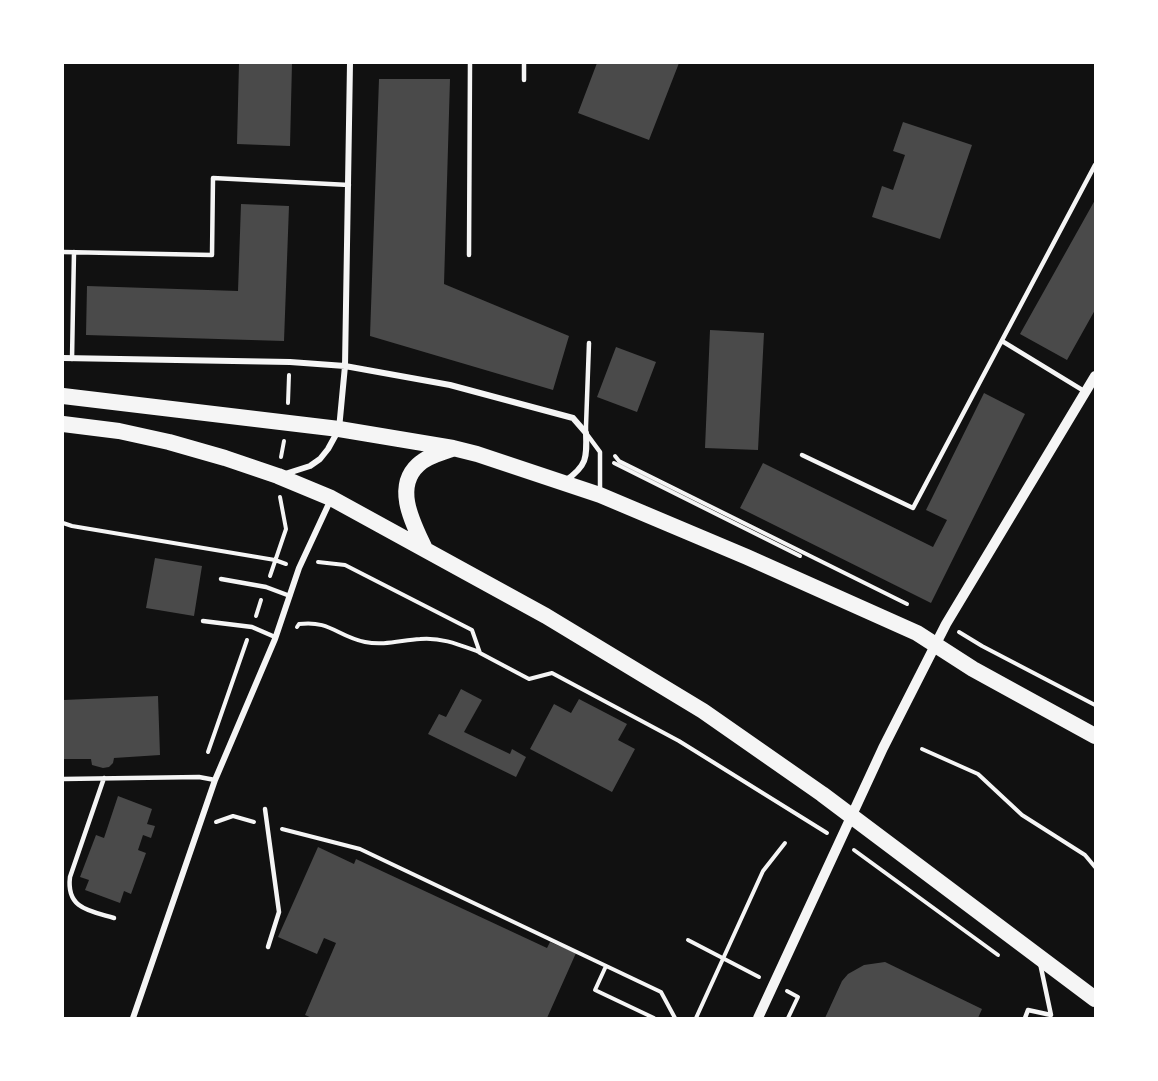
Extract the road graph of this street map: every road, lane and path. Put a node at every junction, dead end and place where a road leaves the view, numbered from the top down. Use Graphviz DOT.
graph roads {
  1 [pos="350,63"];
  2 [pos="470,63"];
  3 [pos="524,63"];
  4 [pos="524,80"];
  5 [pos="1095,165"];
  6 [pos="349,184"];
  7 [pos="63,252"];
  8 [pos="74,252"];
  9 [pos="469,255"];
  10 [pos="1002,341"];
  11 [pos="589,343"];
  12 [pos="63,358"];
  13 [pos="72,358"];
  14 [pos="290,362"];
  15 [pos="345,366"];
  16 [pos="1095,376"];
  17 [pos="1085,392"];
  18 [pos="63,396"];
  19 [pos="288,423"];
  20 [pos="63,424"];
  21 [pos="339,429"];
  22 [pos="586,433"];
  23 [pos="453,448"];
  24 [pos="610,453"];
  25 [pos="802,455"];
  26 [pos="278,476"];
  27 [pos="563,483"];
  28 [pos="600,495"];
  29 [pos="331,498"];
  30 [pos="63,523"];
  31 [pos="424,549"];
  32 [pos="275,560"];
  33 [pos="299,568"];
  34 [pos="221,579"];
  35 [pos="266,586"];
  36 [pos="290,596"];
  37 [pos="910,608"];
  38 [pos="203,621"];
  39 [pos="946,624"];
  40 [pos="252,627"];
  41 [pos="291,633"];
  42 [pos="276,637"];
  43 [pos="936,646"];
  44 [pos="480,653"];
  45 [pos="1095,705"];
  46 [pos="1095,736"];
  47 [pos="922,749"];
  48 [pos="199,777"];
  49 [pos="63,778"];
  50 [pos="104,778"];
  51 [pos="215,780"];
  52 [pos="211,794"];
  53 [pos="264,809"];
  54 [pos="851,816"];
  55 [pos="267,825"];
  56 [pos="841,840"];
  57 [pos="785,843"];
  58 [pos="1095,867"];
  59 [pos="114,918"];
  60 [pos="688,940"];
  61 [pos="268,947"];
  62 [pos="723,958"];
  63 [pos="1039,958"];
  64 [pos="1005,960"];
  65 [pos="606,966"];
  66 [pos="774,984"];
  67 [pos="1095,999"];
  68 [pos="134,1018"];
  69 [pos="654,1018"];
  70 [pos="675,1018"];
  71 [pos="696,1018"];
  72 [pos="758,1018"];
  73 [pos="788,1018"];
  74 [pos="1025,1018"];
  1 -- 6 [label="street"];
  2 -- 9 [label="lane"];
  3 -- 4 [label="lane"];
  5 -- 10 [label="lane"];
  6 -- 8 [label="lane"];
  6 -- 15 [label="street"];
  7 -- 8 [label="lane"];
  8 -- 13 [label="lane"];
  10 -- 17 [label="lane"];
  10 -- 25 [label="lane"];
  11 -- 22 [label="lane"];
  12 -- 13 [label="street"];
  13 -- 14 [label="street"];
  14 -- 15 [label="street"];
  14 -- 19 [label="path"];
  15 -- 21 [label="street"];
  15 -- 22 [label="street"];
  16 -- 17 [label="street"];
  17 -- 39 [label="street"];
  18 -- 19 [label="highway"];
  19 -- 21 [label="highway"];
  19 -- 26 [label="path"];
  20 -- 26 [label="highway"];
  21 -- 23 [label="highway"];
  21 -- 26 [label="street"];
  22 -- 27 [label="street"];
  22 -- 28 [label="lane"];
  23 -- 27 [label="highway"];
  23 -- 31 [label="highway"];
  24 -- 37 [label="path"];
  26 -- 29 [label="highway"];
  26 -- 32 [label="path"];
  27 -- 28 [label="highway"];
  28 -- 43 [label="highway"];
  29 -- 31 [label="highway"];
  29 -- 33 [label="street"];
  30 -- 32 [label="path"];
  31 -- 54 [label="highway"];
  32 -- 33 [label="path"];
  32 -- 35 [label="path"];
  33 -- 36 [label="street"];
  33 -- 44 [label="path"];
  34 -- 35 [label="lane"];
  35 -- 36 [label="lane"];
  35 -- 40 [label="path"];
  36 -- 42 [label="street"];
  38 -- 40 [label="lane"];
  39 -- 43 [label="street"];
  39 -- 45 [label="path"];
  40 -- 42 [label="lane"];
  40 -- 48 [label="path"];
  41 -- 44 [label="path"];
  42 -- 51 [label="street"];
  43 -- 46 [label="highway"];
  43 -- 54 [label="street"];
  44 -- 56 [label="path"];
  47 -- 58 [label="path"];
  48 -- 50 [label="lane"];
  48 -- 51 [label="lane"];
  49 -- 50 [label="lane"];
  50 -- 59 [label="lane"];
  51 -- 52 [label="street"];
  52 -- 55 [label="path"];
  52 -- 68 [label="street"];
  53 -- 55 [label="lane"];
  54 -- 56 [label="street"];
  54 -- 63 [label="highway"];
  55 -- 61 [label="lane"];
  55 -- 65 [label="path"];
  56 -- 64 [label="path"];
  56 -- 66 [label="street"];
  57 -- 62 [label="path"];
  60 -- 62 [label="path"];
  62 -- 66 [label="path"];
  62 -- 71 [label="path"];
  63 -- 67 [label="highway"];
  63 -- 74 [label="lane"];
  65 -- 69 [label="path"];
  65 -- 70 [label="path"];
  66 -- 72 [label="street"];
  66 -- 73 [label="path"];
}
